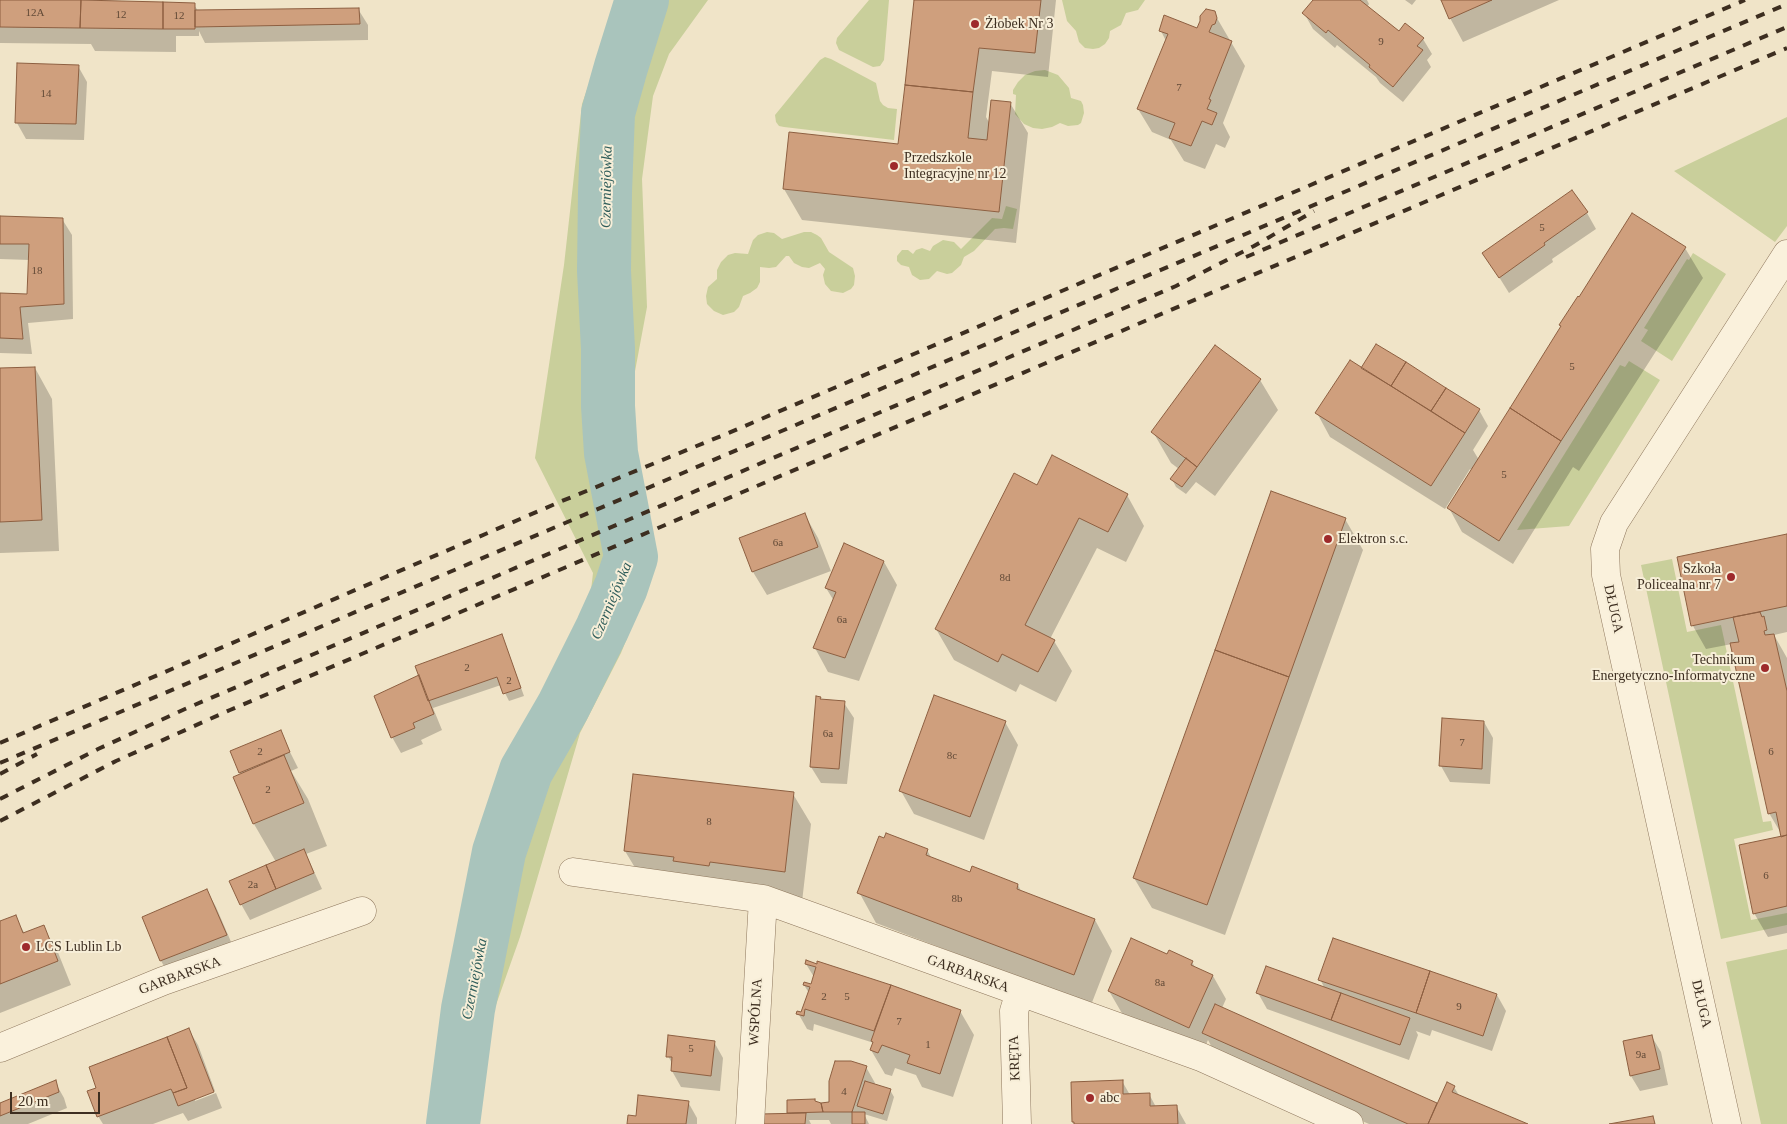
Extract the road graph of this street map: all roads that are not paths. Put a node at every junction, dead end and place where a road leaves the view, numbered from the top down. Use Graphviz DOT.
graph roads {
  1 [pos="1787,254"];
  2 [pos="573,872"];
  3 [pos="763,900"];
  4 [pos="362,911"];
  5 [pos="1020,992"];
  6 [pos="0,1048"];
  7 [pos="1321,1118"];
  8 [pos="750,1124"];
  9 [pos="1018,1124"];
  10 [pos="1349,1124"];
  11 [pos="1727,1124"];
  1 -- 11 [label="street, DŁUGA"];
  2 -- 3 [label="street, GARBARSKA"];
  3 -- 5 [label="street, GARBARSKA"];
  3 -- 8 [label="street, WSPÓLNA"];
  4 -- 6 [label="street, GARBARSKA"];
  5 -- 7 [label="street, GARBARSKA"];
  5 -- 9 [label="street, KRĘTA"];
  7 -- 10 [label="street, GARBARSKA"];
}
